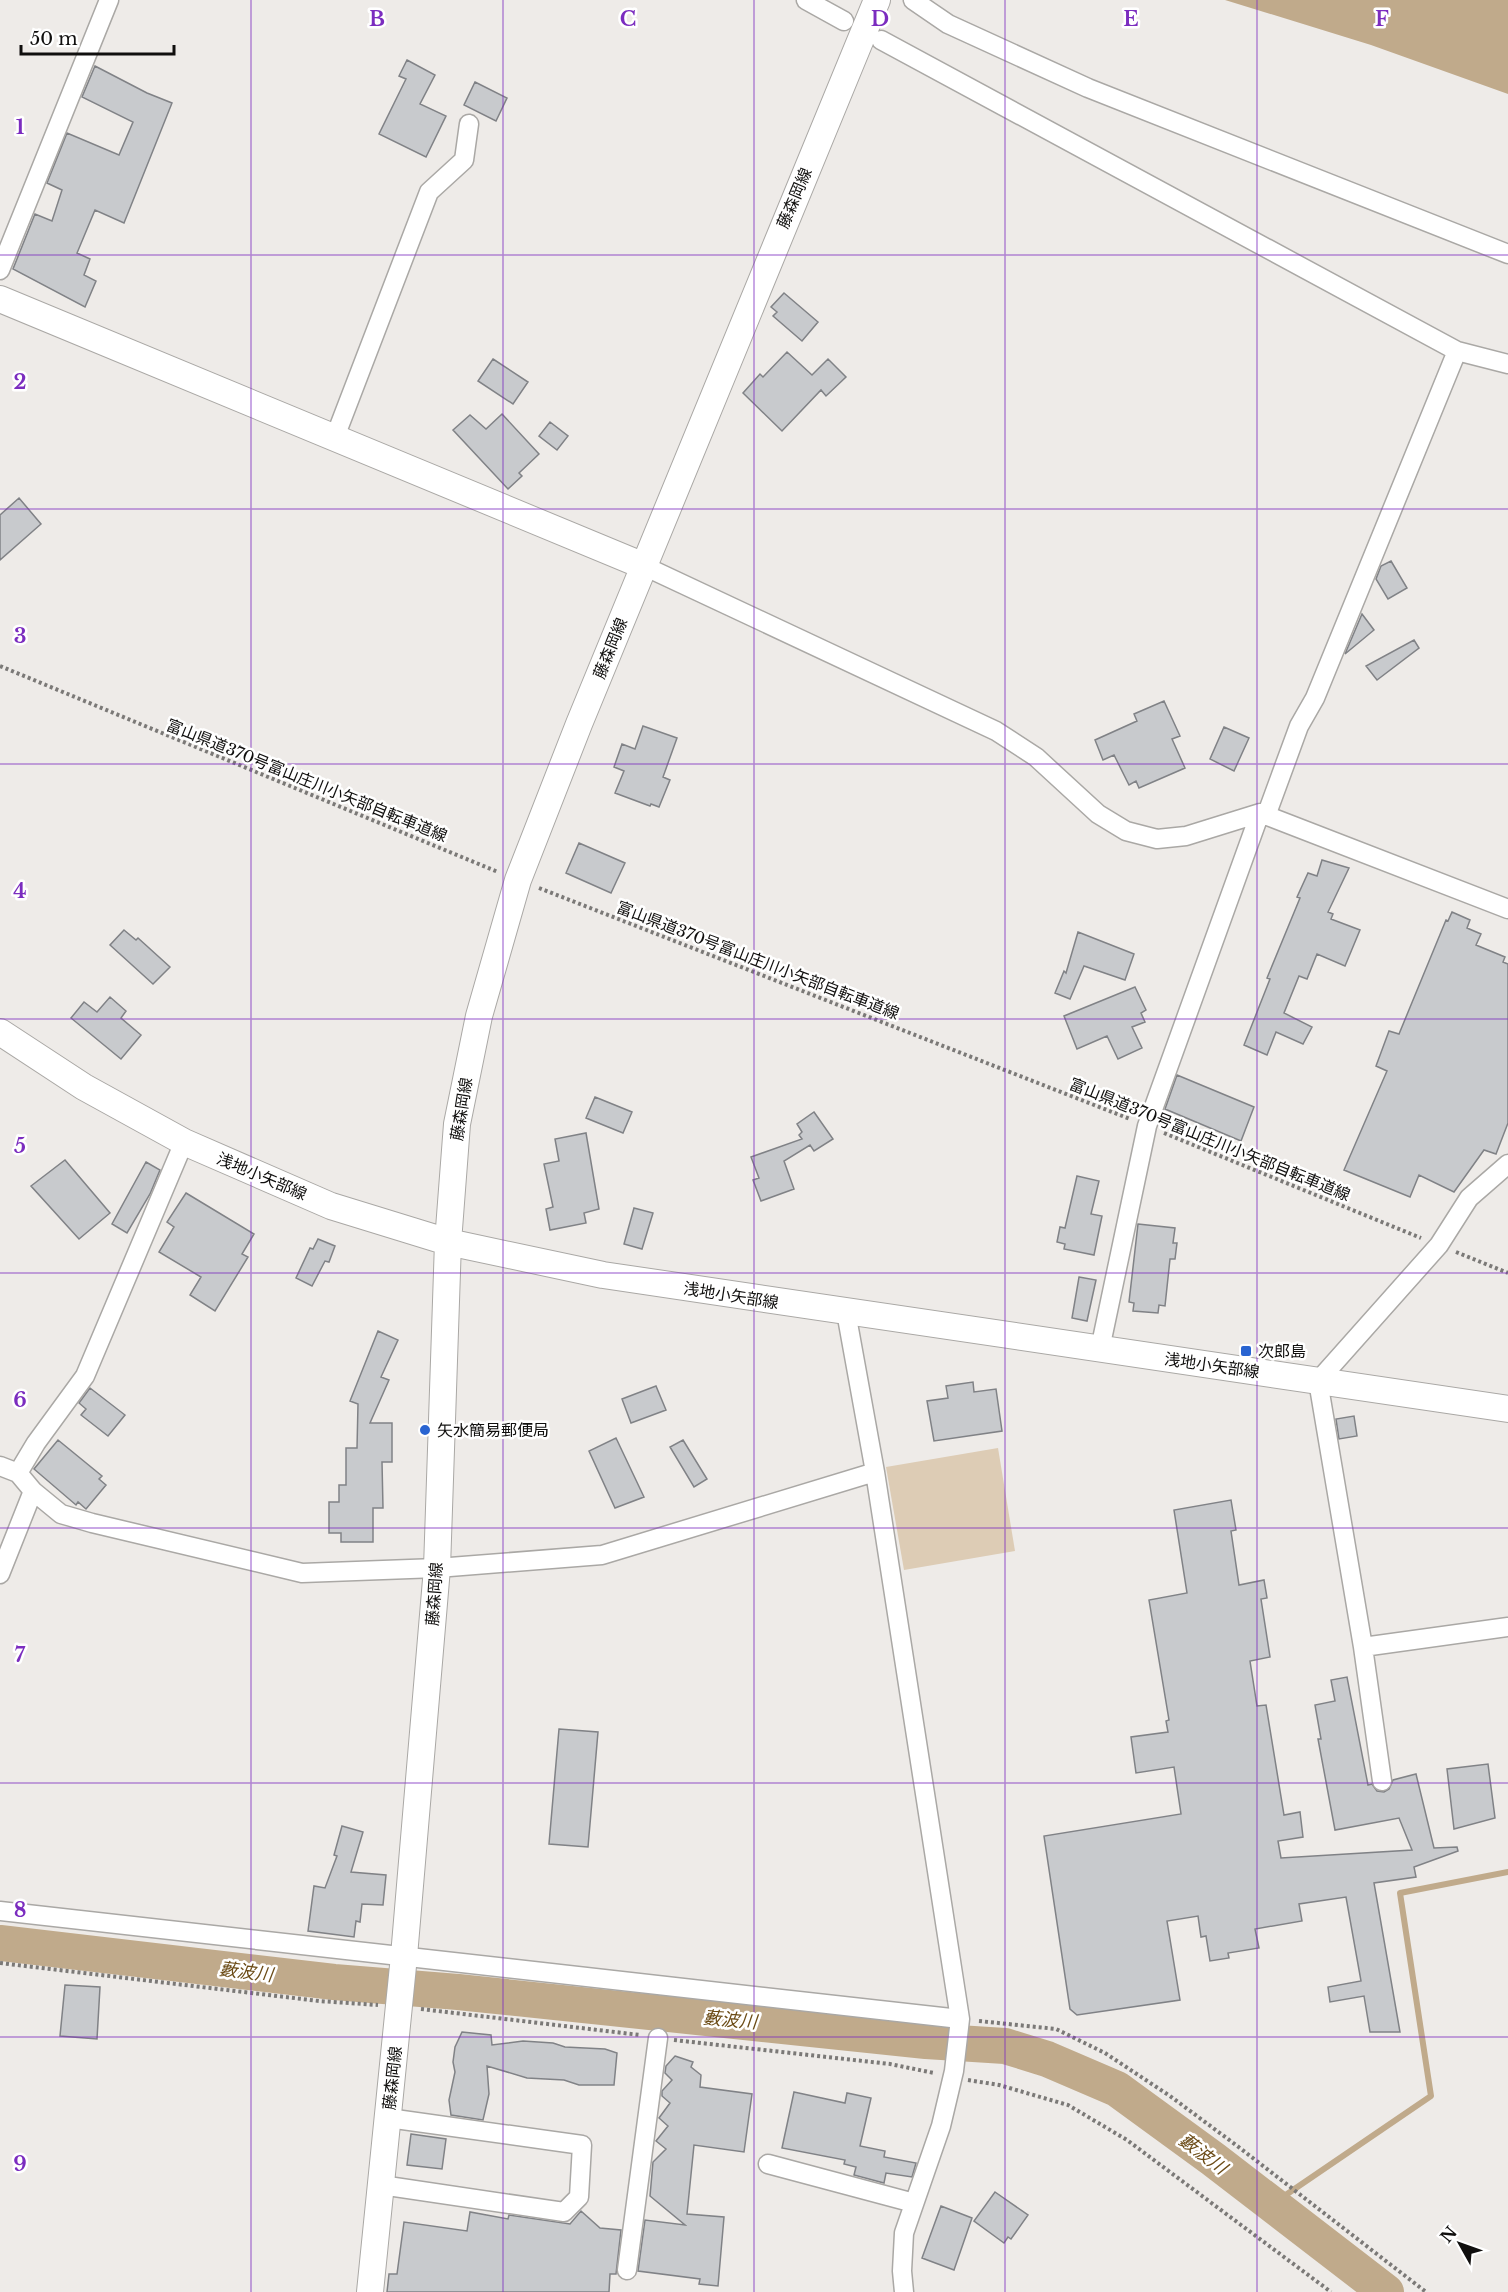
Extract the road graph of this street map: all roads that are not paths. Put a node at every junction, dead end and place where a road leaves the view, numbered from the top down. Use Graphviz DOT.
graph roads {
  1 [pos="109,0"];
  2 [pos="806,0"];
  3 [pos="877,0"];
  4 [pos="913,0"];
  5 [pos="844,21"];
  6 [pos="881,40"];
  7 [pos="469,124"];
  8 [pos="1508,254"];
  9 [pos="0,270"];
  10 [pos="0,300"];
  11 [pos="1457,351"];
  12 [pos="1508,364"];
  13 [pos="334,437"];
  14 [pos="644,566"];
  15 [pos="1263,815"];
  16 [pos="1508,909"];
  17 [pos="0,1032"];
  18 [pos="184,1142"];
  19 [pos="1508,1164"];
  20 [pos="448,1242"];
  21 [pos="846,1312"];
  22 [pos="1100,1349"];
  23 [pos="1318,1381"];
  24 [pos="1508,1409"];
  25 [pos="0,1466"];
  26 [pos="875,1472"];
  27 [pos="18,1473"];
  28 [pos="33,1491"];
  29 [pos="437,1568"];
  30 [pos="0,1574"];
  31 [pos="1508,1627"];
  32 [pos="1363,1647"];
  33 [pos="1382,1781"];
  34 [pos="0,1911"];
  35 [pos="404,1956"];
  36 [pos="960,2019"];
  37 [pos="658,2038"];
  38 [pos="388,2118"];
  39 [pos="768,2163"];
  40 [pos="381,2185"];
  41 [pos="914,2203"];
  42 [pos="627,2270"];
  43 [pos="370,2292"];
  44 [pos="904,2292"];
  1 -- 9 [label="street"];
  2 -- 5 [label="street"];
  3 -- 14 [label="main road, 藤森岡線"];
  4 -- 8 [label="street"];
  6 -- 11 [label="street"];
  7 -- 13 [label="street"];
  10 -- 13 [label="main road"];
  11 -- 12 [label="street"];
  11 -- 15 [label="street"];
  13 -- 14 [label="main road"];
  14 -- 15 [label="street"];
  14 -- 20 [label="main road, 藤森岡線"];
  15 -- 16 [label="street"];
  15 -- 22 [label="street"];
  17 -- 18 [label="main road, 浅地小矢部線"];
  18 -- 20 [label="main road, 浅地小矢部線"];
  18 -- 27 [label="street"];
  19 -- 23 [label="street"];
  20 -- 21 [label="main road, 浅地小矢部線"];
  20 -- 29 [label="main road, 藤森岡線"];
  21 -- 22 [label="main road, 浅地小矢部線"];
  21 -- 26 [label="street"];
  22 -- 23 [label="main road, 浅地小矢部線"];
  23 -- 24 [label="main road, 浅地小矢部線"];
  23 -- 32 [label="street"];
  25 -- 27 [label="street"];
  26 -- 29 [label="street"];
  26 -- 36 [label="street"];
  27 -- 28 [label="street"];
  28 -- 29 [label="street"];
  28 -- 30 [label="street"];
  29 -- 35 [label="main road, 藤森岡線"];
  31 -- 32 [label="street"];
  32 -- 33 [label="street"];
  34 -- 35 [label="street"];
  35 -- 36 [label="street"];
  35 -- 38 [label="main road, 藤森岡線"];
  36 -- 41 [label="street"];
  37 -- 42 [label="street"];
  38 -- 40 [label="main road, 藤森岡線"];
  38 -- 40 [label="street"];
  39 -- 41 [label="street"];
  40 -- 43 [label="main road, 藤森岡線"];
  41 -- 44 [label="street"];
}
